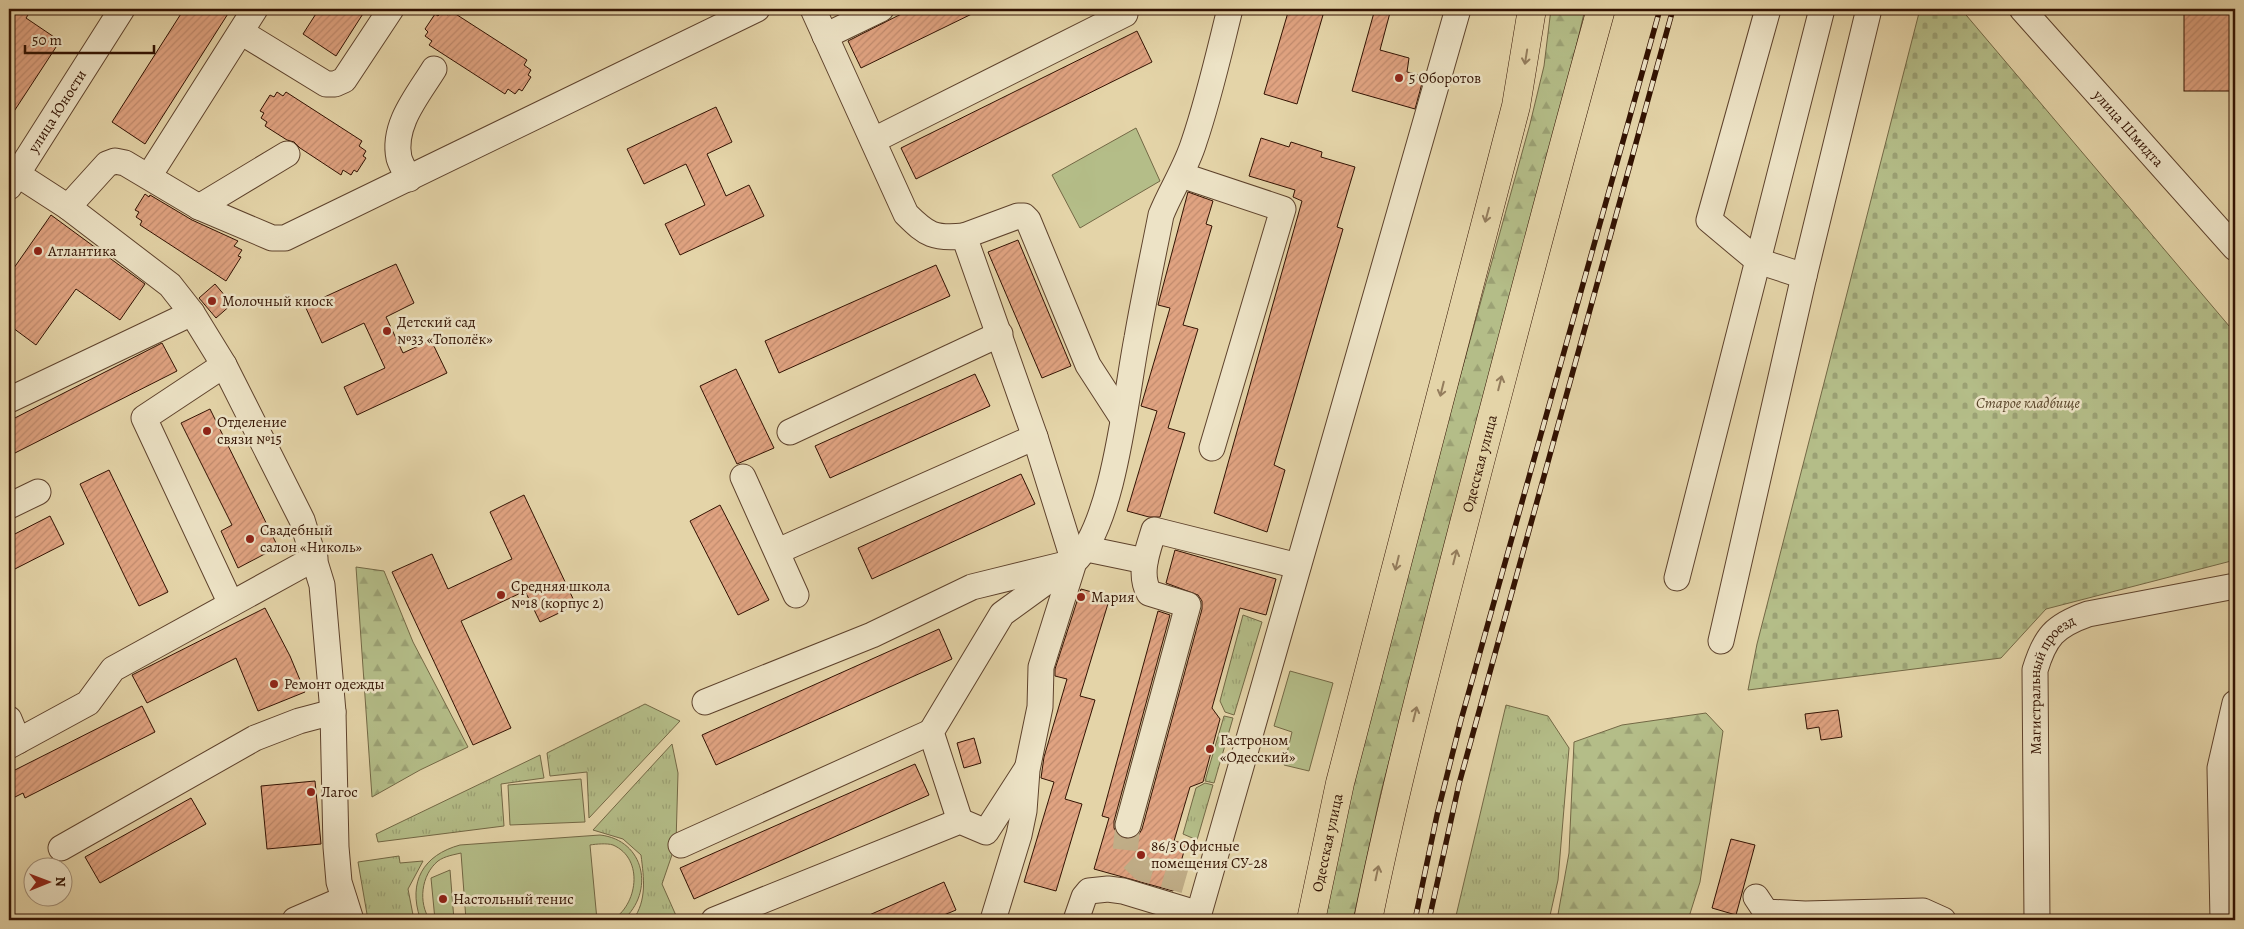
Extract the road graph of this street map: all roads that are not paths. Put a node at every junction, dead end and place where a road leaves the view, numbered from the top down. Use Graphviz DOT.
graph roads {
  1 [pos="256,9"];
  2 [pos="391,9"];
  3 [pos="757,9"];
  4 [pos="813,9"];
  5 [pos="881,9"];
  6 [pos="1230,9"];
  7 [pos="1458,9"];
  8 [pos="1532,9"];
  9 [pos="1601,9"];
  10 [pos="1768,9"];
  11 [pos="1822,9"];
  12 [pos="1869,9"];
  13 [pos="2022,9"];
  14 [pos="117,11"];
  15 [pos="1125,14"];
  16 [pos="241,32"];
  17 [pos="825,36"];
  18 [pos="434,69"];
  19 [pos="874,140"];
  20 [pos="287,154"];
  21 [pos="1181,175"];
  22 [pos="149,176"];
  23 [pos="409,180"];
  24 [pos="13,181"];
  25 [pos="68,207"];
  26 [pos="199,207"];
  27 [pos="964,236"];
  28 [pos="2235,248"];
  29 [pos="1758,261"];
  30 [pos="1804,276"];
  31 [pos="192,312"];
  32 [pos="1000,334"];
  33 [pos="224,365"];
  34 [pos="9,400"];
  35 [pos="1123,420"];
  36 [pos="790,432"];
  37 [pos="1035,436"];
  38 [pos="1212,448"];
  39 [pos="744,477"];
  40 [pos="38,492"];
  41 [pos="9,506"];
  42 [pos="778,551"];
  43 [pos="1080,556"];
  44 [pos="315,558"];
  45 [pos="1145,561"];
  46 [pos="1298,566"];
  47 [pos="1677,578"];
  48 [pos="2235,586"];
  49 [pos="796,595"];
  50 [pos="231,604"];
  51 [pos="1721,641"];
  52 [pos="705,702"];
  53 [pos="2235,703"];
  54 [pos="333,712"];
  55 [pos="931,732"];
  56 [pos="12,735"];
  57 [pos="1027,770"];
  58 [pos="960,821"];
  59 [pos="1128,824"];
  60 [pos="681,845"];
  61 [pos="61,848"];
  62 [pos="1756,898"];
  63 [pos="348,909"];
  64 [pos="1198,917"];
  65 [pos="295,920"];
  66 [pos="714,920"];
  67 [pos="993,920"];
  68 [pos="1076,920"];
  69 [pos="1311,920"];
  70 [pos="1368,920"];
  71 [pos="1943,920"];
  72 [pos="2036,920"];
  73 [pos="2223,920"];
  1 -- 16 [label="street"];
  2 -- 16 [label="street"];
  3 -- 23 [label="street"];
  4 -- 17 [label="street"];
  5 -- 17 [label="street"];
  6 -- 21 [label="street"];
  7 -- 46 [label="street"];
  8 -- 69 [label="main road, Одесская улица, one-way"];
  70 -- 9 [label="main road, Одесская улица, one-way"];
  10 -- 29 [label="street"];
  11 -- 29 [label="street"];
  12 -- 30 [label="street"];
  13 -- 28 [label="street, улица Шмидта"];
  14 -- 24 [label="street, улица Юности"];
  15 -- 19 [label="street"];
  16 -- 22 [label="street"];
  17 -- 19 [label="street"];
  18 -- 23 [label="street"];
  19 -- 27 [label="street"];
  20 -- 26 [label="street"];
  21 -- 35 [label="street"];
  21 -- 38 [label="street"];
  22 -- 25 [label="street"];
  22 -- 26 [label="street"];
  23 -- 26 [label="street"];
  24 -- 25 [label="street"];
  25 -- 31 [label="street"];
  27 -- 32 [label="street"];
  27 -- 35 [label="street"];
  29 -- 30 [label="street"];
  29 -- 47 [label="street"];
  30 -- 51 [label="street"];
  31 -- 33 [label="street"];
  31 -- 34 [label="street"];
  32 -- 36 [label="street"];
  32 -- 37 [label="street"];
  33 -- 44 [label="street"];
  33 -- 50 [label="street"];
  35 -- 43 [label="street"];
  37 -- 42 [label="street"];
  37 -- 43 [label="street"];
  39 -- 42 [label="street"];
  40 -- 41 [label="street"];
  42 -- 49 [label="street"];
  43 -- 45 [label="street"];
  43 -- 52 [label="street"];
  43 -- 55 [label="street"];
  43 -- 57 [label="street"];
  44 -- 50 [label="street"];
  44 -- 54 [label="street"];
  45 -- 46 [label="street"];
  45 -- 59 [label="street"];
  46 -- 64 [label="street"];
  48 -- 72 [label="street, Магистральный проезд"];
  50 -- 56 [label="street"];
  53 -- 73 [label="street"];
  54 -- 61 [label="street"];
  54 -- 63 [label="street"];
  55 -- 58 [label="street"];
  55 -- 60 [label="street"];
  57 -- 58 [label="street"];
  57 -- 67 [label="street"];
  58 -- 66 [label="street"];
  62 -- 71 [label="street"];
  63 -- 65 [label="street"];
  64 -- 68 [label="street"];
}
